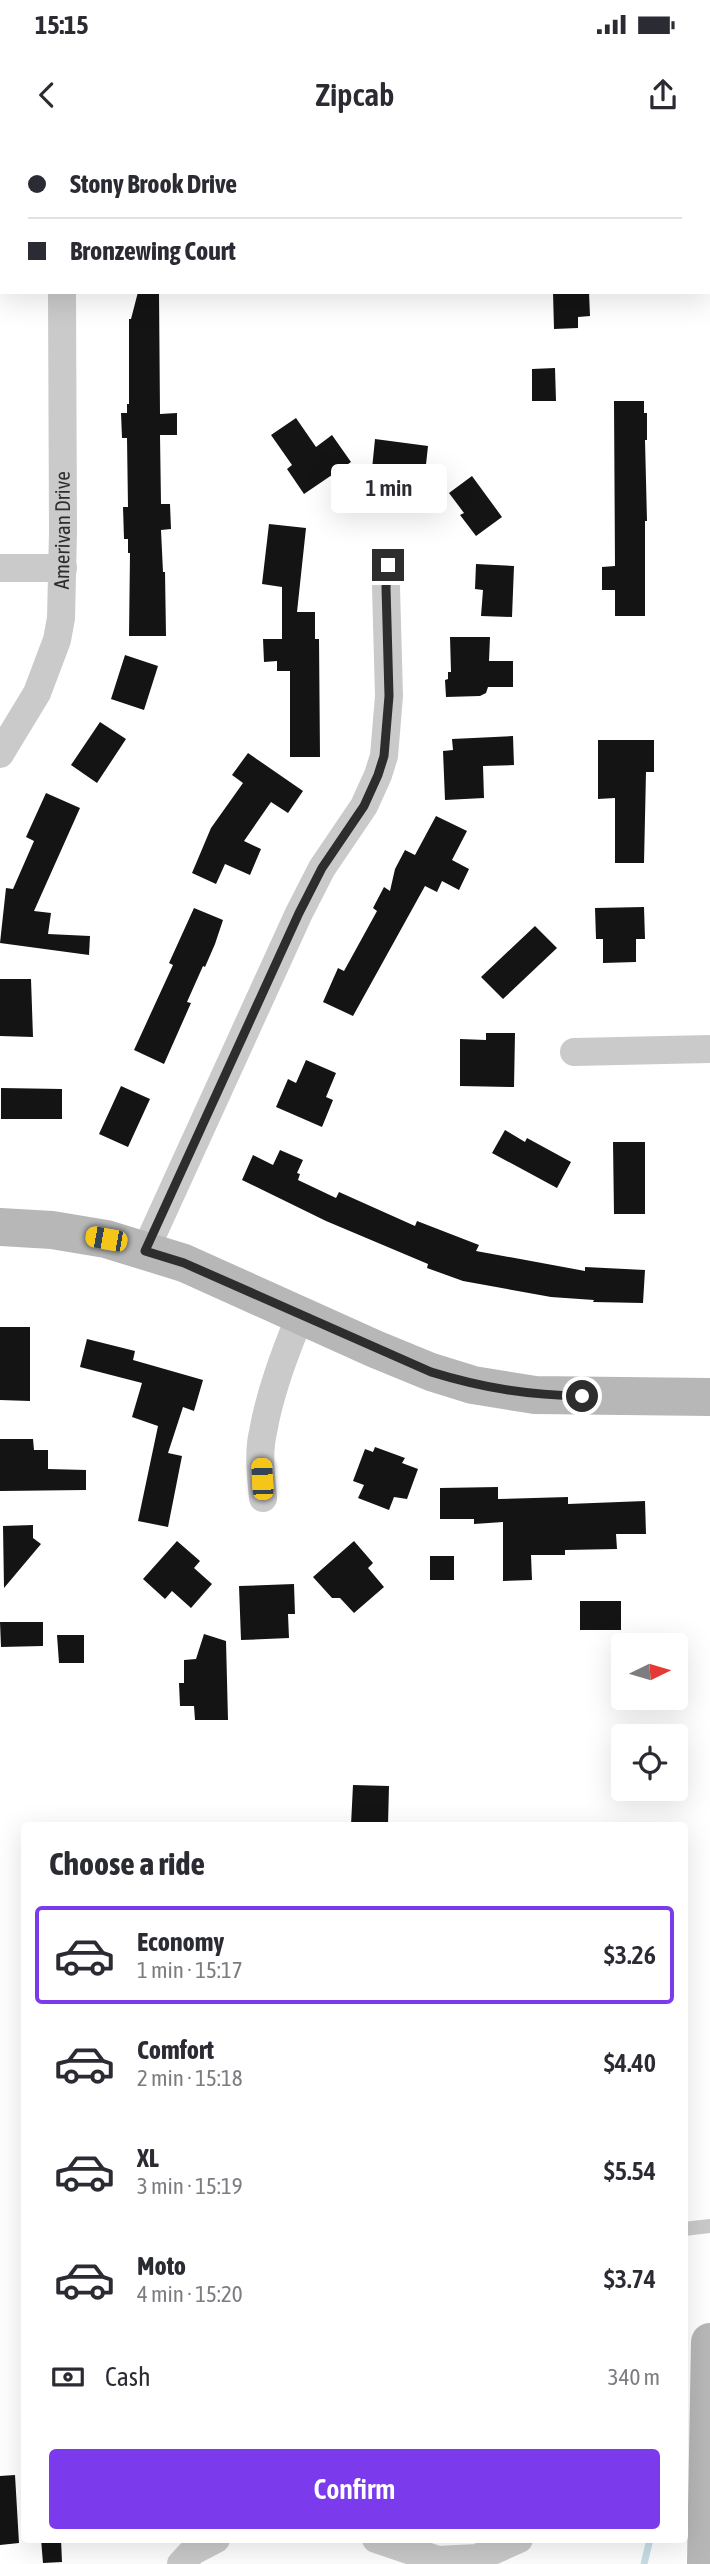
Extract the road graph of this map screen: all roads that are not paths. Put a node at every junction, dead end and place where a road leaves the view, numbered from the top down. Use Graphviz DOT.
graph roads {
  1 [pos="62,294"];
  2 [pos="388,565"];
  3 [pos="0,568"];
  4 [pos="63,568"];
  5 [pos="0,754"];
  6 [pos="710,1049"];
  7 [pos="574,1052"];
  8 [pos="0,1227"];
  9 [pos="145,1251"];
  10 [pos="300,1316"];
  11 [pos="710,1397"];
  12 [pos="263,1498"];
  13 [pos="710,2226"];
  14 [pos="688,2229"];
  15 [pos="710,2344"];
  16 [pos="709,2376"];
  17 [pos="700,2518"];
  18 [pos="208,2543"];
  19 [pos="388,2543"];
  20 [pos="510,2543"];
  21 [pos="181,2564"];
  22 [pos="706,2564"];
  1 -- 4 [label="street, Amerivan Drive"];
  2 -- 9 [label="street"];
  3 -- 4 [label="street"];
  4 -- 5 [label="street, Amerivan Drive"];
  6 -- 7 [label="street"];
  8 -- 9 [label="street"];
  9 -- 10 [label="street"];
  10 -- 11 [label="street"];
  10 -- 12 [label="street"];
  13 -- 14 [label="lane"];
  15 -- 16 [label="street"];
  16 -- 17 [label="street"];
  17 -- 22 [label="street"];
  18 -- 21 [label="street"];
  19 -- 20 [label="street"];
}
